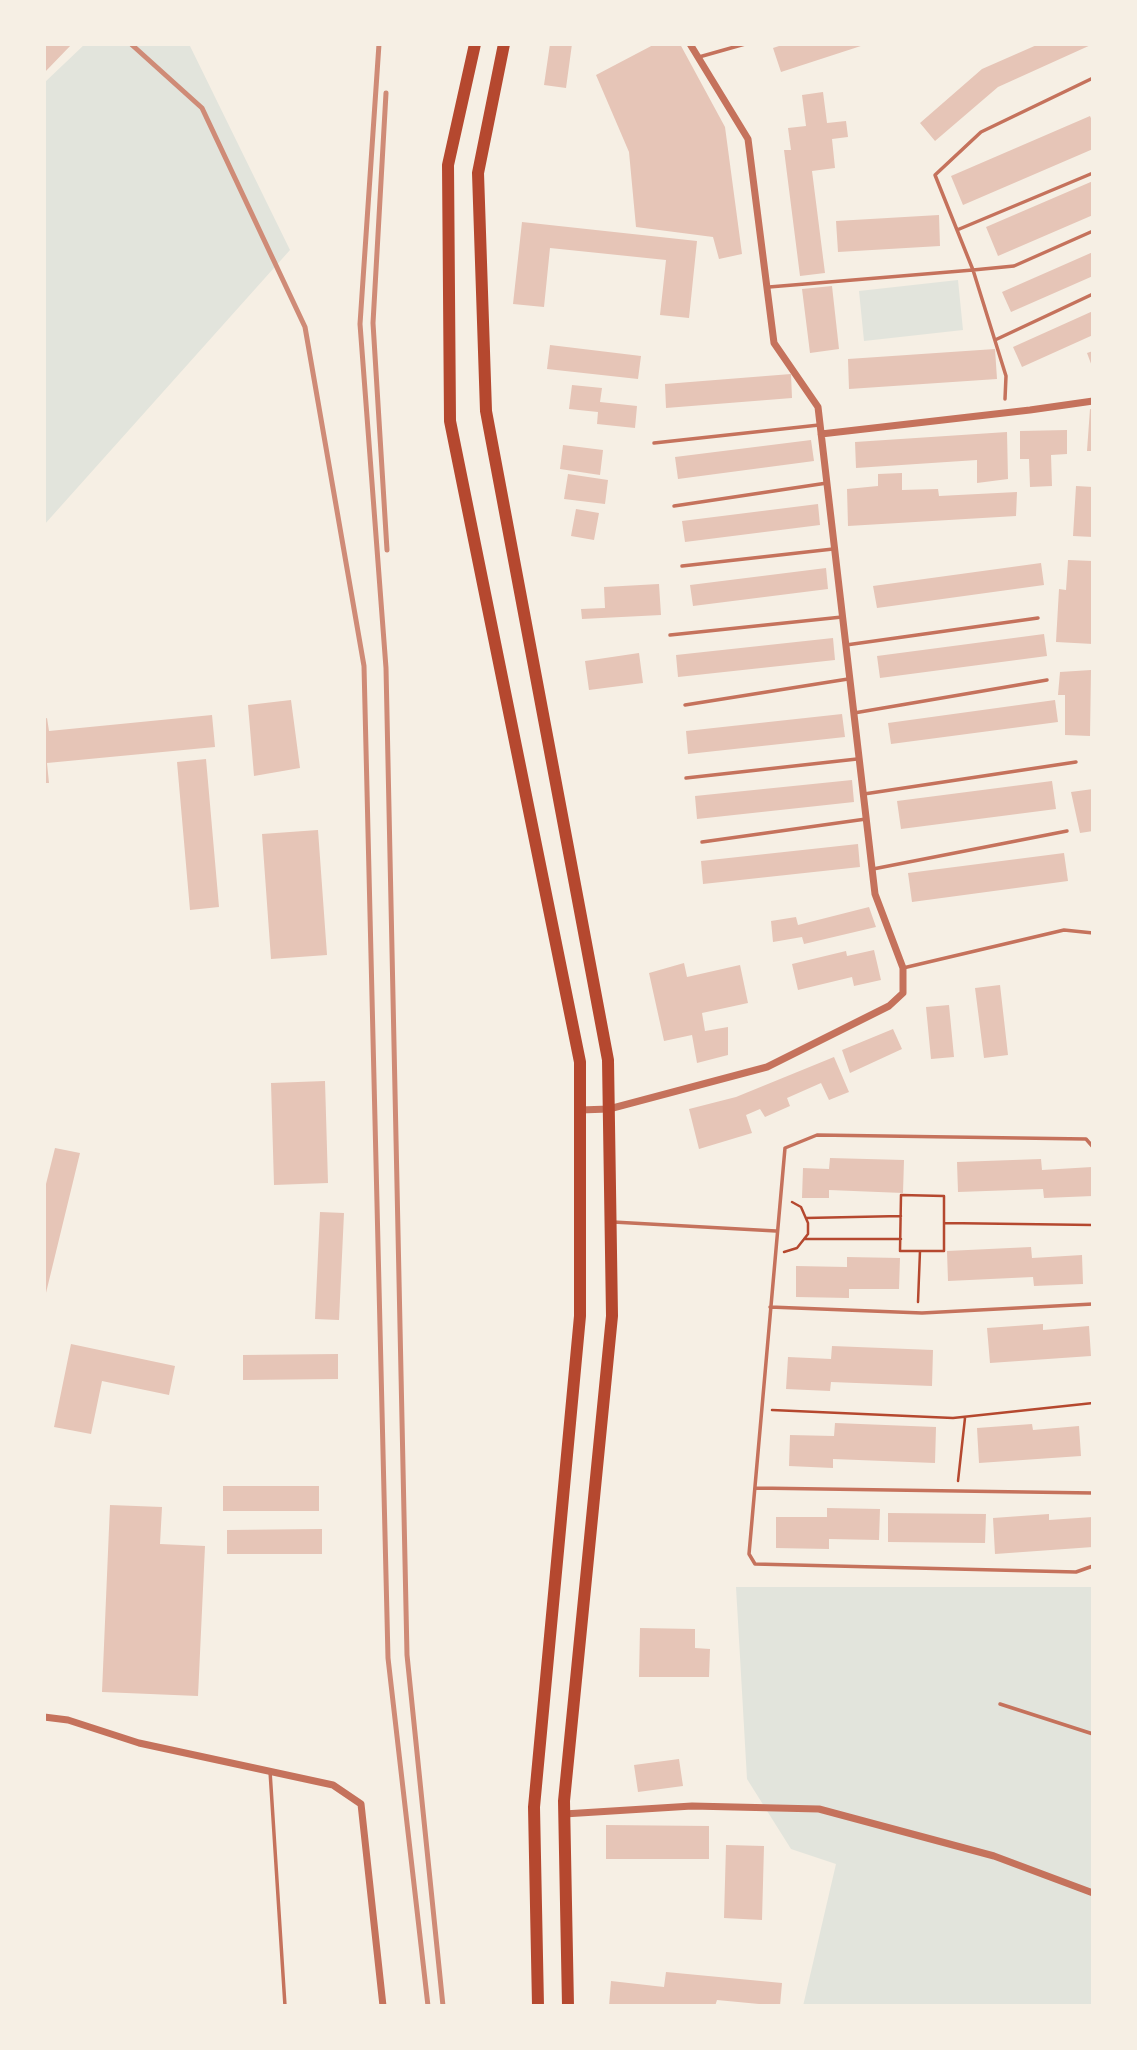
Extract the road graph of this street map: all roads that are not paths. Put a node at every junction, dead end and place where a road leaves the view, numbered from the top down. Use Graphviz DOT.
graph roads {
  1 [pos="475,44"];
  2 [pos="504,44"];
  3 [pos="691,44"];
  4 [pos="745,44"];
  5 [pos="699,57"];
  6 [pos="1093,78"];
  7 [pos="1093,173"];
  8 [pos="957,230"];
  9 [pos="1093,231"];
  10 [pos="973,270"];
  11 [pos="766,288"];
  12 [pos="1093,294"];
  13 [pos="995,340"];
  14 [pos="1005,399"];
  15 [pos="1093,401"];
  16 [pos="820,429"];
  17 [pos="654,443"];
  18 [pos="827,482"];
  19 [pos="674,506"];
  20 [pos="835,548"];
  21 [pos="682,566"];
  22 [pos="843,617"];
  23 [pos="1038,618"];
  24 [pos="670,635"];
  25 [pos="846,645"];
  26 [pos="850,679"];
  27 [pos="1047,680"];
  28 [pos="685,705"];
  29 [pos="854,713"];
  30 [pos="859,759"];
  31 [pos="1076,762"];
  32 [pos="686,778"];
  33 [pos="863,794"];
  34 [pos="867,819"];
  35 [pos="1067,831"];
  36 [pos="702,842"];
  37 [pos="873,869"];
  38 [pos="1093,933"];
  39 [pos="903,968"];
  40 [pos="609,1109"];
  41 [pos="580,1110"];
  42 [pos="1093,1147"];
  43 [pos="610,1222"];
  44 [pos="776,1231"];
  45 [pos="1093,1304"];
  46 [pos="770,1307"];
  47 [pos="755,1488"];
  48 [pos="1093,1493"];
  49 [pos="1093,1566"];
  50 [pos="1000,1704"];
  51 [pos="44,1717"];
  52 [pos="1093,1734"];
  53 [pos="270,1771"];
  54 [pos="564,1814"];
  55 [pos="1093,1893"];
  56 [pos="285,2006"];
  57 [pos="383,2006"];
  58 [pos="538,2006"];
  59 [pos="568,2006"];
  1 -- 41 [label="highway"];
  2 -- 40 [label="highway"];
  3 -- 5 [label="street"];
  4 -- 5 [label="lane"];
  5 -- 11 [label="street"];
  6 -- 8 [label="lane"];
  7 -- 8 [label="lane"];
  8 -- 10 [label="lane"];
  9 -- 10 [label="lane"];
  10 -- 11 [label="lane"];
  10 -- 13 [label="lane"];
  11 -- 16 [label="street"];
  12 -- 13 [label="lane"];
  13 -- 14 [label="lane"];
  15 -- 16 [label="street"];
  16 -- 17 [label="lane"];
  16 -- 18 [label="street"];
  18 -- 19 [label="lane"];
  18 -- 20 [label="street"];
  20 -- 21 [label="lane"];
  20 -- 22 [label="street"];
  22 -- 24 [label="lane"];
  22 -- 25 [label="street"];
  23 -- 25 [label="lane"];
  25 -- 26 [label="street"];
  26 -- 28 [label="lane"];
  26 -- 29 [label="street"];
  27 -- 29 [label="lane"];
  29 -- 30 [label="street"];
  30 -- 32 [label="lane"];
  30 -- 33 [label="street"];
  31 -- 33 [label="lane"];
  33 -- 34 [label="street"];
  34 -- 36 [label="lane"];
  34 -- 37 [label="street"];
  35 -- 37 [label="lane"];
  37 -- 39 [label="street"];
  38 -- 39 [label="lane"];
  39 -- 40 [label="street"];
  40 -- 41 [label="street"];
  40 -- 43 [label="highway"];
  41 -- 58 [label="highway"];
  42 -- 44 [label="lane"];
  43 -- 44 [label="lane"];
  43 -- 54 [label="highway"];
  44 -- 46 [label="lane"];
  45 -- 46 [label="lane"];
  46 -- 47 [label="lane"];
  47 -- 48 [label="lane"];
  47 -- 49 [label="lane"];
  50 -- 52 [label="lane"];
  51 -- 53 [label="street"];
  53 -- 56 [label="lane"];
  53 -- 57 [label="street"];
  54 -- 55 [label="street"];
  54 -- 59 [label="highway"];
}
